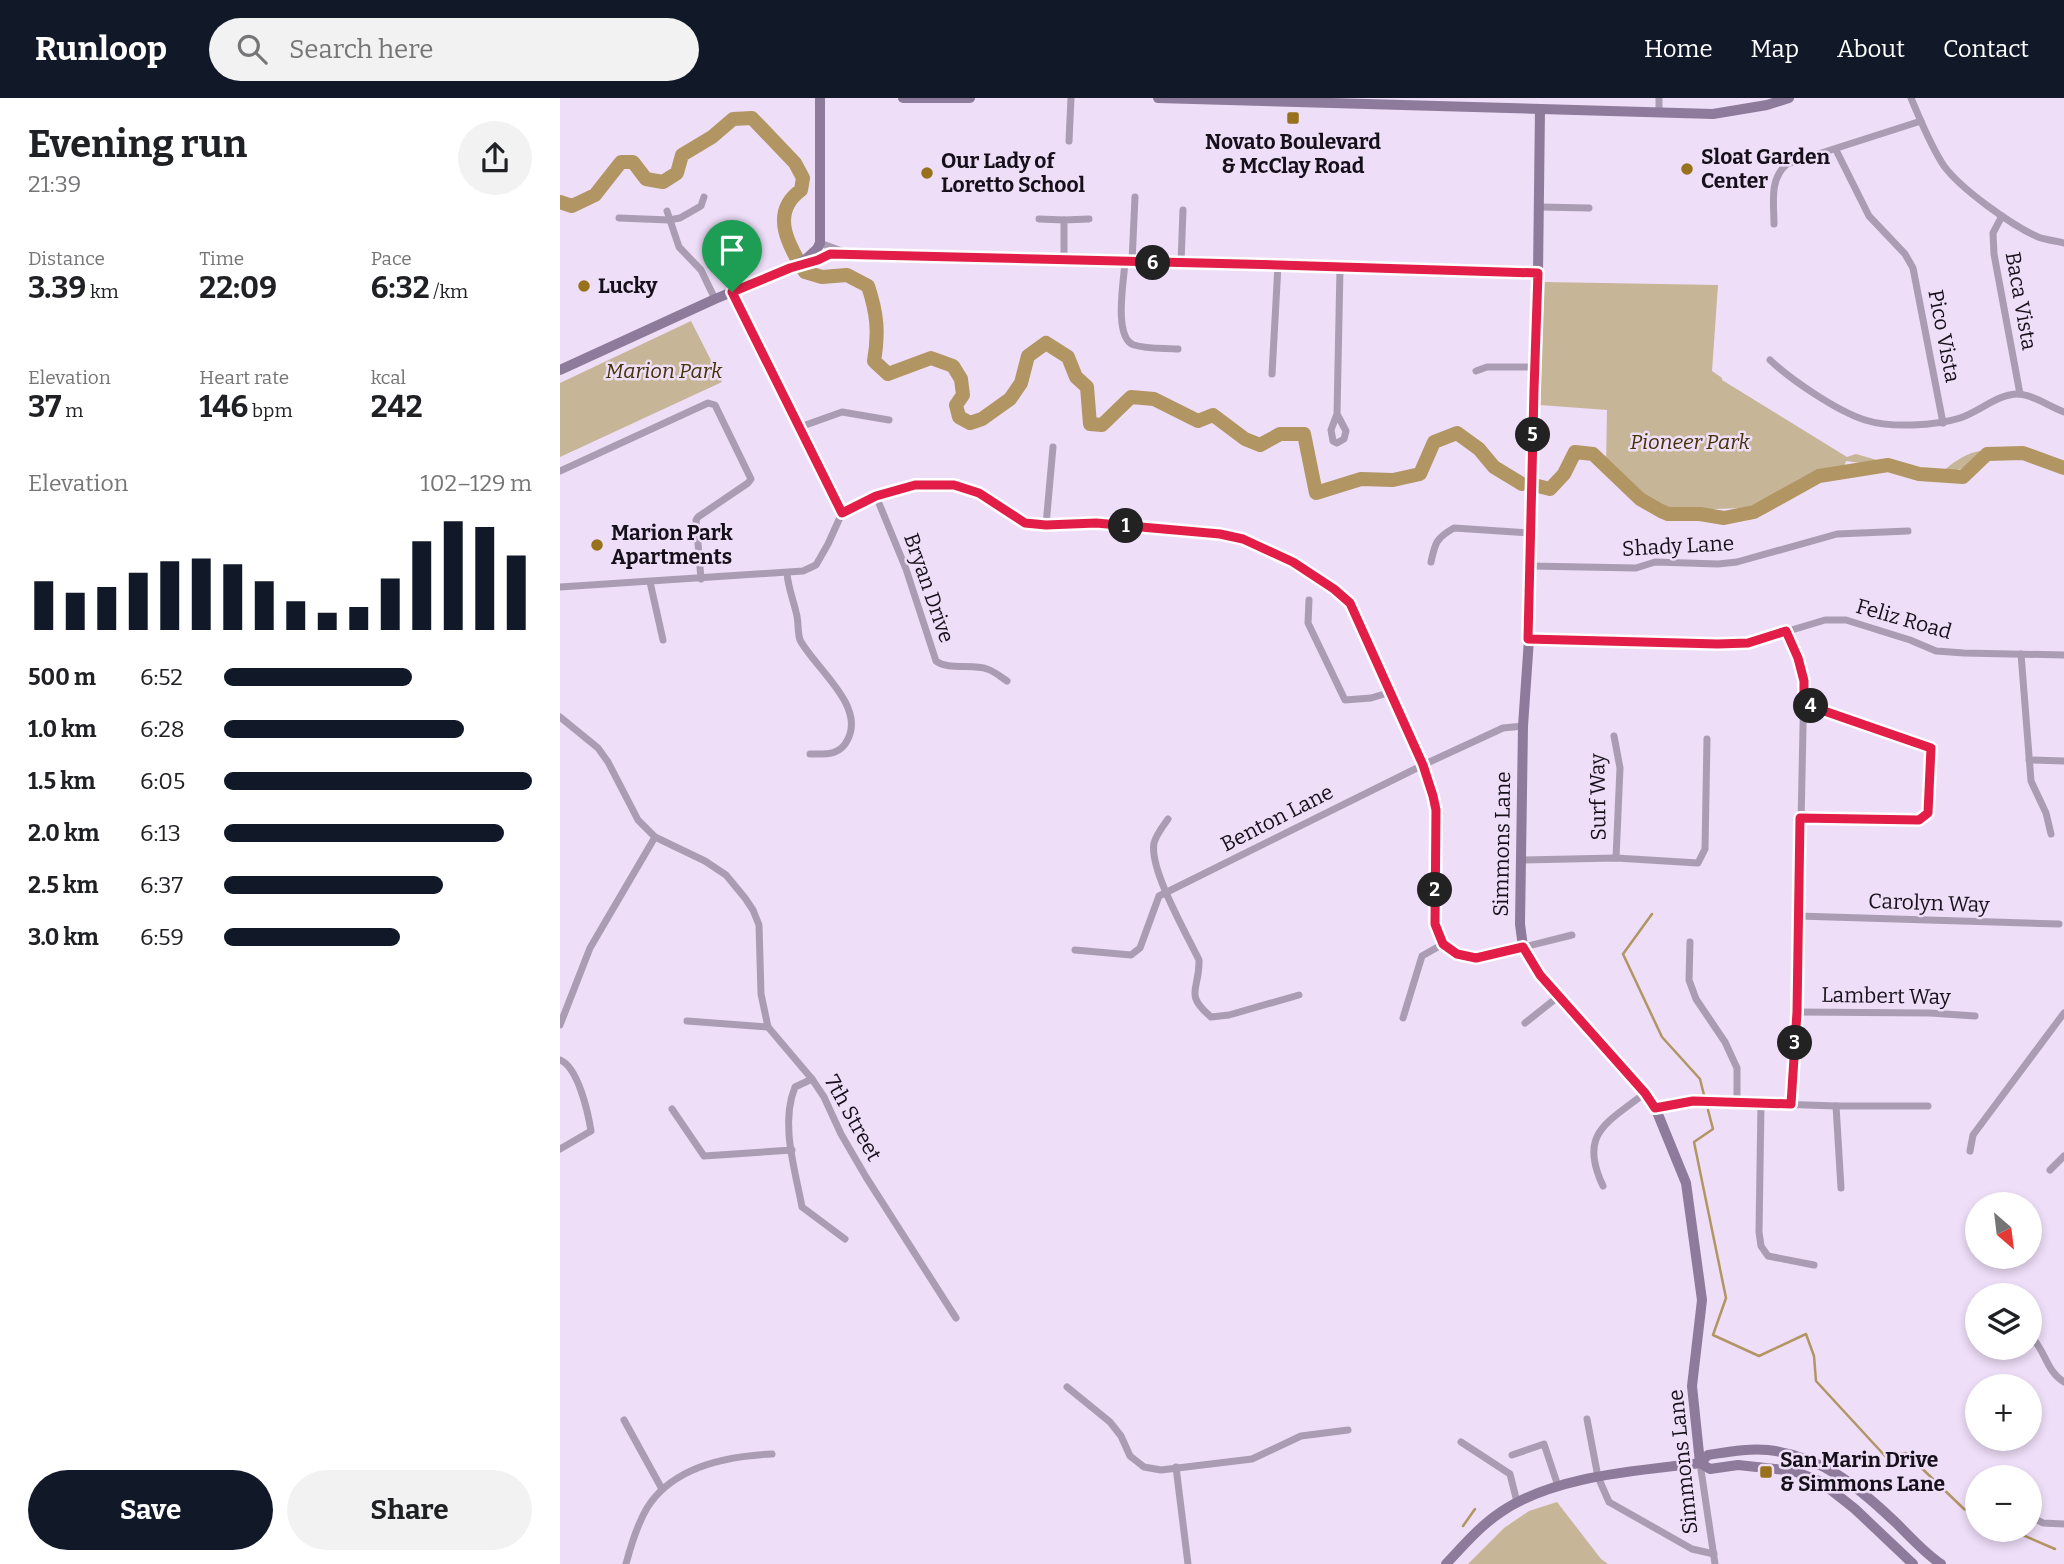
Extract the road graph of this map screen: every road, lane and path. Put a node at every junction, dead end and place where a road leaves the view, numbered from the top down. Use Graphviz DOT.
graph roads {
  1 [pos="821,98"];
  2 [pos="903,98"];
  3 [pos="970,98"];
  4 [pos="1071,98"];
  5 [pos="1158,98"];
  6 [pos="1659,98"];
  7 [pos="1789,98"];
  8 [pos="1911,98"];
  9 [pos="1216,99"];
  10 [pos="1507,103"];
  11 [pos="1540,109"];
  12 [pos="1659,112"];
  13 [pos="1921,121"];
  14 [pos="1069,141"];
  15 [pos="1836,150"];
  16 [pos="704,197"];
  17 [pos="1135,197"];
  18 [pos="1540,207"];
  19 [pos="1589,208"];
  20 [pos="1183,210"];
  21 [pos="668,216"];
  22 [pos="2002,216"];
  23 [pos="619,218"];
  24 [pos="1039,219"];
  25 [pos="1089,219"];
  26 [pos="1064,220"];
  27 [pos="1774,224"];
  28 [pos="820,243"];
  29 [pos="2064,243"];
  30 [pos="850,254"];
  31 [pos="1064,260"];
  32 [pos="805,262"];
  33 [pos="1129,262"];
  34 [pos="1181,263"];
  35 [pos="1278,265"];
  36 [pos="1340,268"];
  37 [pos="1538,273"];
  38 [pos="732,292"];
  39 [pos="715,299"];
  40 [pos="1178,349"];
  41 [pos="1770,360"];
  42 [pos="1535,366"];
  43 [pos="560,370"];
  44 [pos="1476,371"];
  45 [pos="1272,374"];
  46 [pos="2020,394"];
  47 [pos="2064,412"];
  48 [pos="1338,414"];
  49 [pos="889,420"];
  50 [pos="1944,424"];
  51 [pos="800,427"];
  52 [pos="1053,447"];
  53 [pos="560,471"];
  54 [pos="876,496"];
  55 [pos="842,513"];
  56 [pos="1046,525"];
  57 [pos="1908,531"];
  58 [pos="1530,533"];
  59 [pos="1431,562"];
  60 [pos="1530,566"];
  61 [pos="787,573"];
  62 [pos="701,579"];
  63 [pos="650,582"];
  64 [pos="560,587"];
  65 [pos="1309,600"];
  66 [pos="1786,631"];
  67 [pos="1528,639"];
  68 [pos="663,640"];
  69 [pos="2021,654"];
  70 [pos="2064,655"];
  71 [pos="1007,681"];
  72 [pos="1391,692"];
  73 [pos="1804,704"];
  74 [pos="560,717"];
  75 [pos="1523,726"];
  76 [pos="1614,736"];
  77 [pos="1707,739"];
  78 [pos="810,754"];
  79 [pos="2029,760"];
  80 [pos="2064,761"];
  81 [pos="1423,765"];
  82 [pos="1800,818"];
  83 [pos="1168,819"];
  84 [pos="2051,834"];
  85 [pos="655,837"];
  86 [pos="1616,858"];
  87 [pos="1522,860"];
  88 [pos="1167,893"];
  89 [pos="1798,916"];
  90 [pos="2059,924"];
  91 [pos="1572,935"];
  92 [pos="1690,942"];
  93 [pos="1443,944"];
  94 [pos="1523,947"];
  95 [pos="1075,950"];
  96 [pos="1299,995"];
  97 [pos="1559,996"];
  98 [pos="1797,1012"];
  99 [pos="2064,1013"];
  100 [pos="1975,1016"];
  101 [pos="1403,1018"];
  102 [pos="687,1021"];
  103 [pos="1525,1023"];
  104 [pos="560,1025"];
  105 [pos="768,1027"];
  106 [pos="560,1060"];
  107 [pos="812,1079"];
  108 [pos="1645,1093"];
  109 [pos="1737,1103"];
  110 [pos="1761,1104"];
  111 [pos="1791,1104"];
  112 [pos="1836,1106"];
  113 [pos="1928,1106"];
  114 [pos="1655,1108"];
  115 [pos="672,1109"];
  116 [pos="560,1149"];
  117 [pos="792,1150"];
  118 [pos="1970,1151"];
  119 [pos="2064,1156"];
  120 [pos="2050,1170"];
  121 [pos="1603,1186"];
  122 [pos="1841,1188"];
  123 [pos="845,1239"];
  124 [pos="1814,1265"];
  125 [pos="956,1318"];
  126 [pos="2042,1350"];
  127 [pos="2064,1382"];
  128 [pos="1067,1387"];
  129 [pos="1587,1419"];
  130 [pos="624,1420"];
  131 [pos="1348,1430"];
  132 [pos="1461,1443"];
  133 [pos="772,1454"];
  134 [pos="1512,1455"];
  135 [pos="1700,1463"];
  136 [pos="1176,1467"];
  137 [pos="1598,1477"];
  138 [pos="1559,1486"];
  139 [pos="662,1489"];
  140 [pos="1517,1502"];
  141 [pos="2042,1522"];
  142 [pos="2064,1524"];
  143 [pos="1714,1554"];
  144 [pos="626,1564"];
  145 [pos="1188,1564"];
  146 [pos="1446,1564"];
  147 [pos="1715,1564"];
  148 [pos="1913,1564"];
  149 [pos="1941,1564"];
  1 -- 28 [label="street"];
  2 -- 3 [label="street"];
  4 -- 14 [label="street"];
  5 -- 9 [label="street"];
  6 -- 12 [label="street"];
  7 -- 12 [label="street"];
  8 -- 13 [label="street"];
  9 -- 10 [label="street"];
  10 -- 11 [label="street"];
  11 -- 12 [label="street"];
  11 -- 18 [label="street, Simmons Lane"];
  13 -- 15 [label="street"];
  13 -- 22 [label="street"];
  15 -- 27 [label="street"];
  15 -- 50 [label="street, Pico Vista"];
  16 -- 21 [label="street"];
  17 -- 33 [label="street"];
  18 -- 19 [label="street"];
  18 -- 37 [label="street, Simmons Lane"];
  20 -- 34 [label="street"];
  21 -- 23 [label="street"];
  21 -- 39 [label="street"];
  22 -- 29 [label="street"];
  22 -- 46 [label="street, Baca Vista"];
  24 -- 26 [label="street"];
  25 -- 26 [label="street"];
  26 -- 31 [label="street"];
  28 -- 30 [label="street"];
  28 -- 32 [label="street"];
  30 -- 31 [label="street"];
  30 -- 32 [label="street"];
  31 -- 33 [label="street"];
  32 -- 38 [label="street"];
  33 -- 34 [label="street"];
  33 -- 40 [label="street"];
  34 -- 35 [label="street"];
  35 -- 36 [label="street"];
  35 -- 45 [label="street"];
  36 -- 37 [label="street"];
  36 -- 48 [label="street"];
  37 -- 42 [label="street, Simmons Lane"];
  38 -- 39 [label="street"];
  38 -- 51 [label="street"];
  39 -- 43 [label="street"];
  41 -- 50 [label="street"];
  42 -- 44 [label="street"];
  42 -- 58 [label="street, Simmons Lane"];
  46 -- 47 [label="street"];
  46 -- 50 [label="street"];
  49 -- 51 [label="street"];
  51 -- 55 [label="street"];
  52 -- 56 [label="street"];
  53 -- 62 [label="street"];
  54 -- 55 [label="street"];
  54 -- 56 [label="street"];
  54 -- 71 [label="street, Bryan Drive"];
  55 -- 61 [label="street"];
  56 -- 72 [label="street"];
  57 -- 60 [label="street, Shady Lane"];
  58 -- 59 [label="street"];
  58 -- 60 [label="street, Simmons Lane"];
  60 -- 67 [label="street, Simmons Lane"];
  61 -- 62 [label="street"];
  61 -- 78 [label="street"];
  62 -- 63 [label="street"];
  63 -- 64 [label="street"];
  63 -- 68 [label="street"];
  65 -- 72 [label="street"];
  66 -- 67 [label="street, Feliz Road"];
  66 -- 69 [label="street, Feliz Road"];
  66 -- 73 [label="street"];
  67 -- 75 [label="street, Simmons Lane"];
  69 -- 70 [label="street, Feliz Road"];
  69 -- 79 [label="street"];
  72 -- 81 [label="street"];
  73 -- 82 [label="street"];
  73 -- 82 [label="street"];
  74 -- 85 [label="street, 7th Street"];
  75 -- 81 [label="street, Benton Lane"];
  75 -- 87 [label="street, Simmons Lane"];
  76 -- 86 [label="street, Surf Way"];
  77 -- 86 [label="street"];
  79 -- 80 [label="street"];
  79 -- 84 [label="street"];
  81 -- 88 [label="street, Benton Lane"];
  81 -- 93 [label="street"];
  82 -- 89 [label="street"];
  83 -- 88 [label="street"];
  85 -- 104 [label="street"];
  85 -- 105 [label="street, 7th Street"];
  86 -- 87 [label="street"];
  87 -- 94 [label="street, Simmons Lane"];
  88 -- 95 [label="street"];
  88 -- 96 [label="street"];
  89 -- 90 [label="street, Carolyn Way"];
  89 -- 98 [label="street"];
  91 -- 94 [label="street"];
  92 -- 109 [label="street"];
  93 -- 94 [label="street"];
  93 -- 101 [label="street"];
  94 -- 97 [label="street, Simmons Lane"];
  97 -- 103 [label="street"];
  97 -- 108 [label="street, Simmons Lane"];
  98 -- 100 [label="street, Lambert Way"];
  98 -- 111 [label="street"];
  99 -- 118 [label="street"];
  102 -- 105 [label="street"];
  105 -- 107 [label="street, 7th Street"];
  106 -- 116 [label="street"];
  107 -- 117 [label="street"];
  107 -- 125 [label="street, 7th Street"];
  108 -- 114 [label="street, Simmons Lane"];
  108 -- 121 [label="street"];
  109 -- 110 [label="street"];
  109 -- 114 [label="street"];
  110 -- 111 [label="street"];
  110 -- 124 [label="street"];
  111 -- 112 [label="street"];
  112 -- 113 [label="street"];
  112 -- 122 [label="street"];
  114 -- 135 [label="street, Simmons Lane"];
  115 -- 117 [label="street"];
  117 -- 123 [label="street"];
  119 -- 120 [label="street"];
  126 -- 127 [label="street"];
  128 -- 136 [label="street"];
  129 -- 137 [label="street"];
  130 -- 139 [label="street"];
  131 -- 136 [label="street"];
  132 -- 140 [label="street"];
  133 -- 139 [label="street"];
  134 -- 138 [label="street"];
  135 -- 137 [label="street"];
  135 -- 143 [label="street, Simmons Lane"];
  135 -- 148 [label="street"];
  135 -- 149 [label="street"];
  136 -- 145 [label="street"];
  137 -- 138 [label="street"];
  137 -- 143 [label="street"];
  138 -- 140 [label="street"];
  139 -- 144 [label="street"];
  140 -- 146 [label="street"];
  141 -- 142 [label="street"];
  143 -- 147 [label="street, Simmons Lane"];
}
